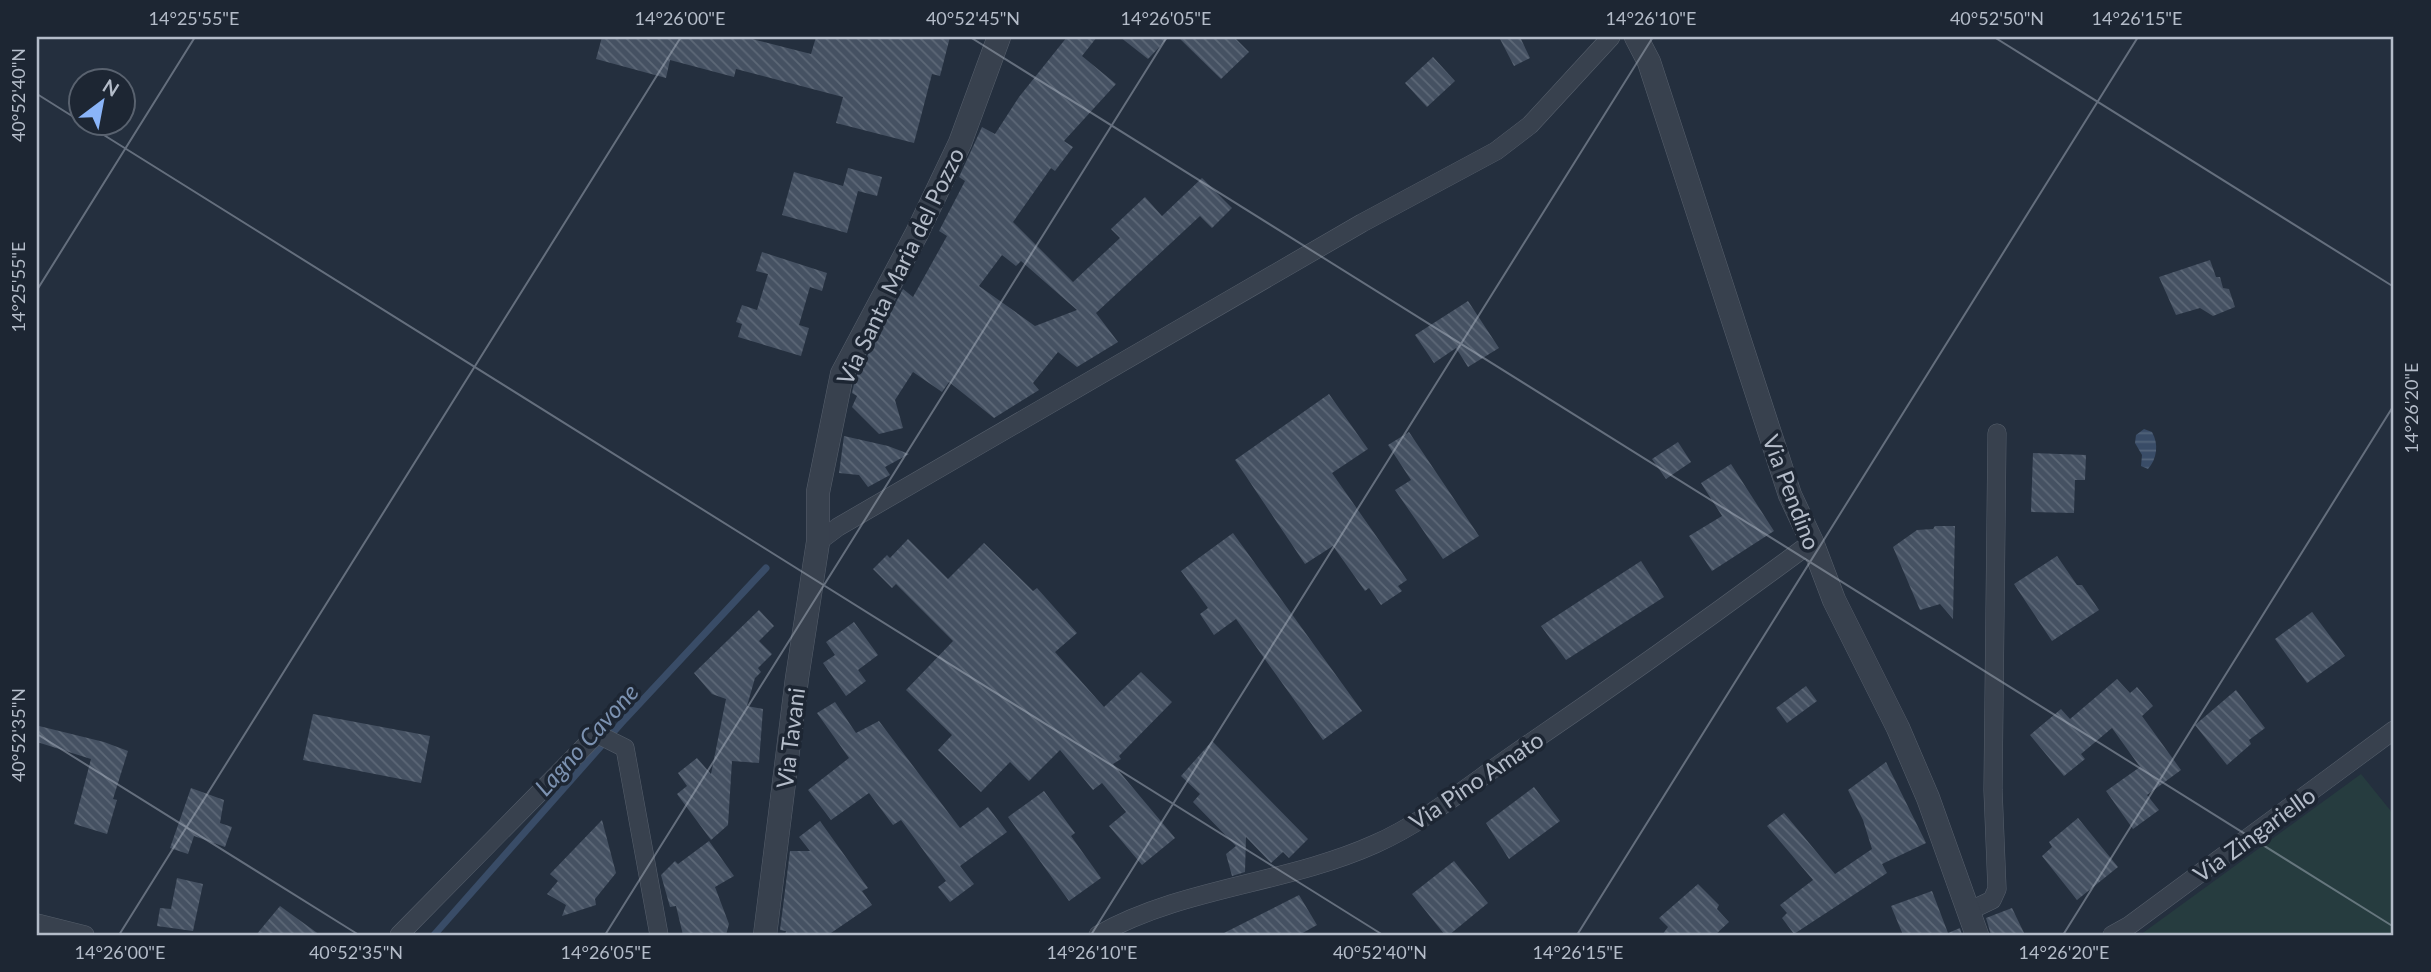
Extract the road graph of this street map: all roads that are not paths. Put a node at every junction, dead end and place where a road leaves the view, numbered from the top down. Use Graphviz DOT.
graph roads {
  1 [pos="999,37"];
  2 [pos="1611,37"];
  3 [pos="1636,37"];
  4 [pos="1997,433"];
  5 [pos="818,542"];
  6 [pos="1812,542"];
  7 [pos="2394,730"];
  8 [pos="1969,911"];
  9 [pos="37,923"];
  10 [pos="85,935"];
  11 [pos="399,935"];
  12 [pos="659,935"];
  13 [pos="765,935"];
  14 [pos="1098,935"];
  15 [pos="1978,935"];
  16 [pos="2112,935"];
  1 -- 5 [label="street, Via Santa Maria del Pozzo"];
  2 -- 5 [label="street"];
  3 -- 6 [label="street, Via Pendino"];
  4 -- 8 [label="street"];
  5 -- 13 [label="street, Via Tavani"];
  6 -- 8 [label="street, Via Pendino"];
  6 -- 14 [label="street, Via Pino Amato"];
  7 -- 16 [label="street, Via Zingariello"];
  8 -- 15 [label="street, Via Pendino"];
  9 -- 10 [label="street"];
  11 -- 12 [label="street"];
}
